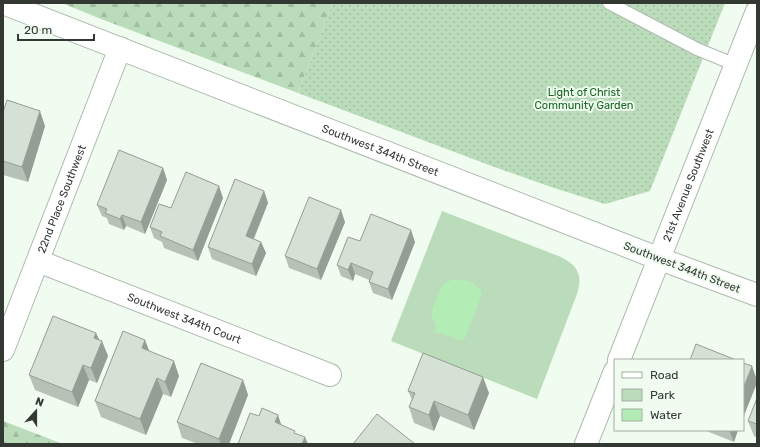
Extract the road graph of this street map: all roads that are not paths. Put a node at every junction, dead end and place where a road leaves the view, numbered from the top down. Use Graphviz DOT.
graph roads {
  1 [pos="3,3"];
  2 [pos="609,3"];
  3 [pos="757,11"];
  4 [pos="120,48"];
  5 [pos="736,65"];
  6 [pos="660,259"];
  7 [pos="38,261"];
  8 [pos="757,296"];
  9 [pos="3,350"];
  10 [pos="619,359"];
  11 [pos="614,374"];
  12 [pos="330,375"];
  13 [pos="586,444"];
  1 -- 4 [label="street, Southwest 344th Street"];
  2 -- 5 [label="lane"];
  3 -- 5 [label="street, 21st Avenue Southwest"];
  4 -- 6 [label="street, Southwest 344th Street"];
  4 -- 7 [label="street, 22nd Place Southwest"];
  5 -- 6 [label="street, 21st Avenue Southwest"];
  6 -- 8 [label="street, Southwest 344th Street"];
  6 -- 10 [label="street, 21st Avenue Southwest"];
  7 -- 9 [label="street, 22nd Place Southwest"];
  7 -- 12 [label="street, Southwest 344th Court"];
  11 -- 13 [label="street"];
}
